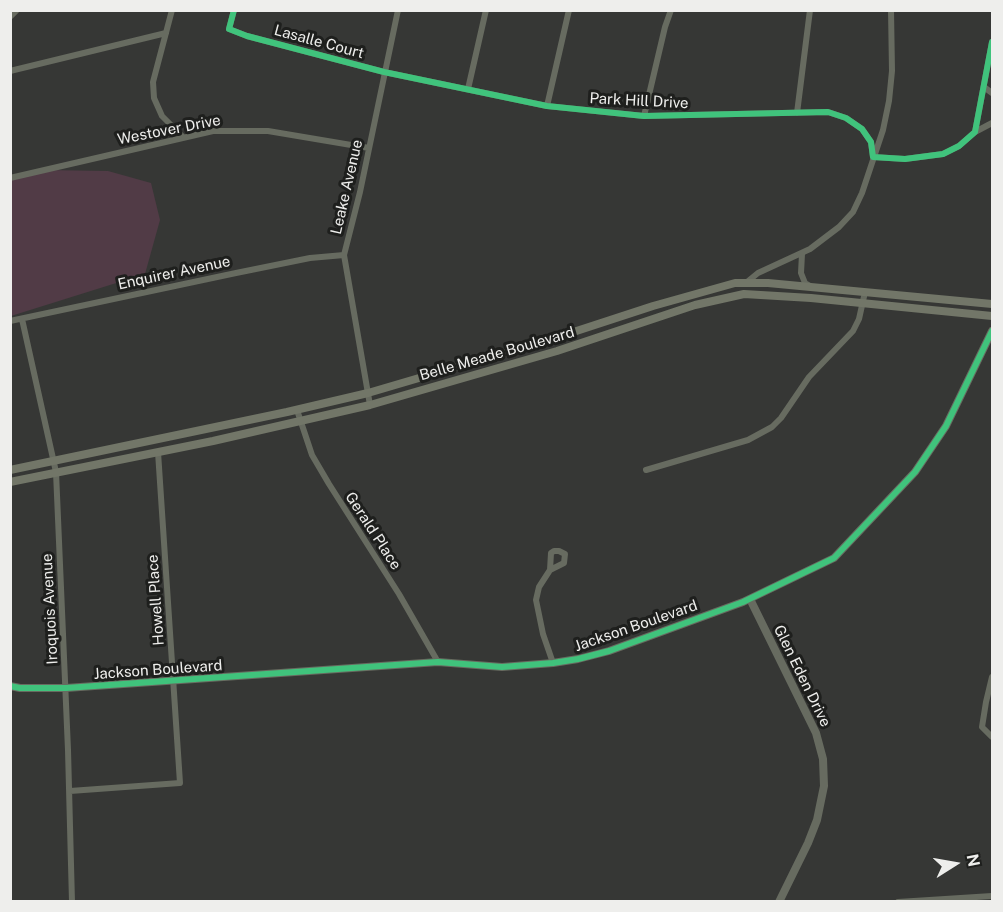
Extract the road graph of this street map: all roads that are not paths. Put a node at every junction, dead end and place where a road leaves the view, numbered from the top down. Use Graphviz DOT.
graph roads {
  1 [pos="17,10"];
  2 [pos="172,10"];
  3 [pos="234,10"];
  4 [pos="398,10"];
  5 [pos="486,10"];
  6 [pos="569,10"];
  7 [pos="671,10"];
  8 [pos="810,10"];
  9 [pos="891,10"];
  10 [pos="10,17"];
  11 [pos="166,33"];
  12 [pos="993,42"];
  13 [pos="10,71"];
  14 [pos="384,72"];
  15 [pos="984,87"];
  16 [pos="468,89"];
  17 [pos="993,93"];
  18 [pos="547,106"];
  19 [pos="797,113"];
  20 [pos="644,116"];
  21 [pos="993,123"];
  22 [pos="975,132"];
  23 [pos="183,137"];
  24 [pos="369,148"];
  25 [pos="873,157"];
  26 [pos="10,178"];
  27 [pos="802,254"];
  28 [pos="344,255"];
  29 [pos="747,282"];
  30 [pos="813,287"];
  31 [pos="865,292"];
  32 [pos="748,293"];
  33 [pos="922,297"];
  34 [pos="811,298"];
  35 [pos="863,304"];
  36 [pos="993,304"];
  37 [pos="920,309"];
  38 [pos="993,316"];
  39 [pos="22,319"];
  40 [pos="10,321"];
  41 [pos="993,331"];
  42 [pos="516,350"];
  43 [pos="482,360"];
  44 [pos="519,362"];
  45 [pos="486,371"];
  46 [pos="368,393"];
  47 [pos="370,405"];
  48 [pos="297,410"];
  49 [pos="300,422"];
  50 [pos="156,439"];
  51 [pos="158,452"];
  52 [pos="53,460"];
  53 [pos="10,470"];
  54 [pos="646,470"];
  55 [pos="56,472"];
  56 [pos="10,482"];
  57 [pos="550,570"];
  58 [pos="750,599"];
  59 [pos="438,662"];
  60 [pos="553,663"];
  61 [pos="993,677"];
  62 [pos="174,681"];
  63 [pos="10,686"];
  64 [pos="66,688"];
  65 [pos="992,737"];
  66 [pos="70,791"];
  67 [pos="993,896"];
  68 [pos="72,902"];
  69 [pos="779,902"];
  70 [pos="898,902"];
  1 -- 10 [label="street"];
  2 -- 11 [label="street"];
  3 -- 14 [label="street, Lasalle Court"];
  4 -- 14 [label="street, Leake Avenue"];
  5 -- 16 [label="street"];
  6 -- 18 [label="street"];
  7 -- 20 [label="street"];
  8 -- 19 [label="street"];
  9 -- 25 [label="street"];
  11 -- 13 [label="street"];
  11 -- 23 [label="street"];
  12 -- 15 [label="street"];
  14 -- 16 [label="street, Park Hill Drive"];
  14 -- 24 [label="street, Leake Avenue"];
  15 -- 17 [label="street"];
  15 -- 22 [label="street"];
  16 -- 18 [label="street, Park Hill Drive"];
  18 -- 20 [label="street, Park Hill Drive"];
  19 -- 20 [label="street, Park Hill Drive"];
  19 -- 25 [label="street, Park Hill Drive"];
  21 -- 22 [label="street"];
  22 -- 25 [label="street"];
  23 -- 24 [label="street, Westover Drive"];
  23 -- 26 [label="street, Westover Drive"];
  24 -- 28 [label="street, Leake Avenue"];
  25 -- 27 [label="street"];
  27 -- 29 [label="street"];
  27 -- 30 [label="street"];
  28 -- 39 [label="street, Enquirer Avenue"];
  28 -- 46 [label="street, Leake Avenue"];
  29 -- 30 [label="main road, Belle Meade Boulevard"];
  29 -- 32 [label="main road"];
  29 -- 42 [label="main road, Belle Meade Boulevard"];
  30 -- 31 [label="main road, Belle Meade Boulevard"];
  30 -- 34 [label="main road"];
  31 -- 33 [label="main road, Belle Meade Boulevard"];
  31 -- 35 [label="street"];
  32 -- 34 [label="main road, Belle Meade Boulevard"];
  32 -- 44 [label="main road, Belle Meade Boulevard"];
  33 -- 36 [label="main road, Belle Meade Boulevard"];
  33 -- 37 [label="main road"];
  34 -- 35 [label="main road, Belle Meade Boulevard"];
  35 -- 37 [label="main road, Belle Meade Boulevard"];
  35 -- 54 [label="street"];
  37 -- 38 [label="main road, Belle Meade Boulevard"];
  39 -- 40 [label="street, Enquirer Avenue"];
  39 -- 52 [label="street, Iroquois Avenue"];
  41 -- 58 [label="street, Jackson Boulevard"];
  42 -- 43 [label="main road, Belle Meade Boulevard"];
  42 -- 44 [label="main road"];
  43 -- 45 [label="main road"];
  43 -- 46 [label="main road, Belle Meade Boulevard"];
  44 -- 45 [label="main road, Belle Meade Boulevard"];
  45 -- 47 [label="main road, Belle Meade Boulevard"];
  46 -- 47 [label="street, Leake Avenue"];
  46 -- 48 [label="main road, Belle Meade Boulevard"];
  47 -- 49 [label="main road, Belle Meade Boulevard"];
  48 -- 49 [label="street, Gerald Place"];
  48 -- 50 [label="main road, Belle Meade Boulevard"];
  49 -- 51 [label="main road, Belle Meade Boulevard"];
  49 -- 59 [label="street, Gerald Place"];
  50 -- 51 [label="main road"];
  50 -- 52 [label="main road, Belle Meade Boulevard"];
  51 -- 55 [label="main road, Belle Meade Boulevard"];
  51 -- 62 [label="street, Howell Place"];
  52 -- 53 [label="main road, Belle Meade Boulevard"];
  52 -- 55 [label="street, Iroquois Avenue"];
  55 -- 56 [label="main road, Belle Meade Boulevard"];
  55 -- 64 [label="street, Iroquois Avenue"];
  57 -- 60 [label="street"];
  58 -- 60 [label="street, Jackson Boulevard"];
  58 -- 69 [label="street, Glen Eden Drive"];
  59 -- 60 [label="street, Jackson Boulevard"];
  59 -- 62 [label="street, Jackson Boulevard"];
  61 -- 65 [label="street"];
  62 -- 64 [label="street, Jackson Boulevard"];
  62 -- 66 [label="street, Howell Place"];
  63 -- 64 [label="street, Jackson Boulevard"];
  64 -- 66 [label="street, Iroquois Avenue"];
  66 -- 68 [label="street, Iroquois Avenue"];
  67 -- 70 [label="street"];
}
